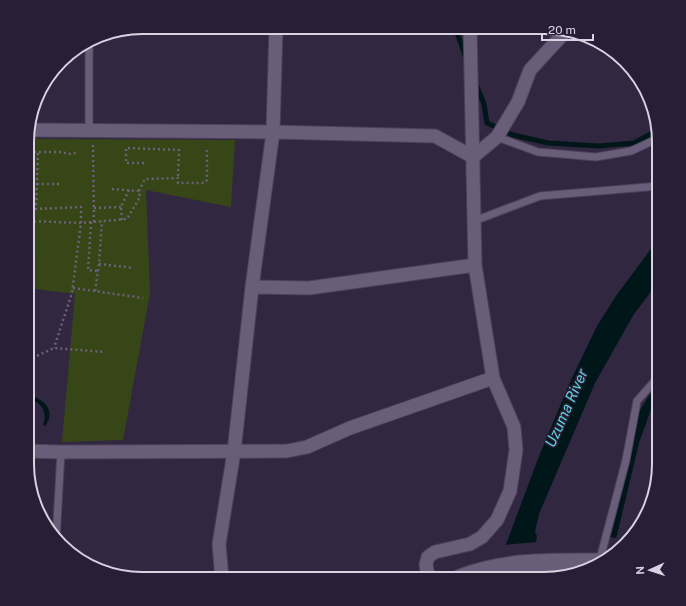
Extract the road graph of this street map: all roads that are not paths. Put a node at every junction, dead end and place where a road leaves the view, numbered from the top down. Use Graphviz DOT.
graph roads {
  1 [pos="276,34"];
  2 [pos="470,34"];
  3 [pos="562,36"];
  4 [pos="89,48"];
  5 [pos="35,130"];
  6 [pos="89,131"];
  7 [pos="273,132"];
  8 [pos="497,137"];
  9 [pos="652,141"];
  10 [pos="473,158"];
  11 [pos="652,187"];
  12 [pos="474,221"];
  13 [pos="475,265"];
  14 [pos="252,287"];
  15 [pos="493,378"];
  16 [pos="652,384"];
  17 [pos="34,451"];
  18 [pos="61,452"];
  19 [pos="234,452"];
  20 [pos="57,530"];
  21 [pos="602,555"];
  22 [pos="588,563"];
  23 [pos="221,572"];
  24 [pos="427,572"];
  25 [pos="478,572"];
  1 -- 7 [label="street"];
  2 -- 10 [label="street"];
  3 -- 8 [label="street"];
  4 -- 6 [label="lane"];
  5 -- 6 [label="street"];
  6 -- 7 [label="street"];
  7 -- 10 [label="street"];
  7 -- 14 [label="street"];
  8 -- 9 [label="lane"];
  8 -- 10 [label="street"];
  10 -- 12 [label="street"];
  11 -- 12 [label="lane"];
  12 -- 13 [label="street"];
  13 -- 14 [label="street"];
  13 -- 15 [label="street"];
  14 -- 19 [label="street"];
  15 -- 19 [label="street"];
  15 -- 24 [label="street"];
  16 -- 21 [label="lane"];
  17 -- 18 [label="street"];
  18 -- 19 [label="street"];
  18 -- 20 [label="lane"];
  19 -- 23 [label="street"];
  22 -- 25 [label="main road"];
}
